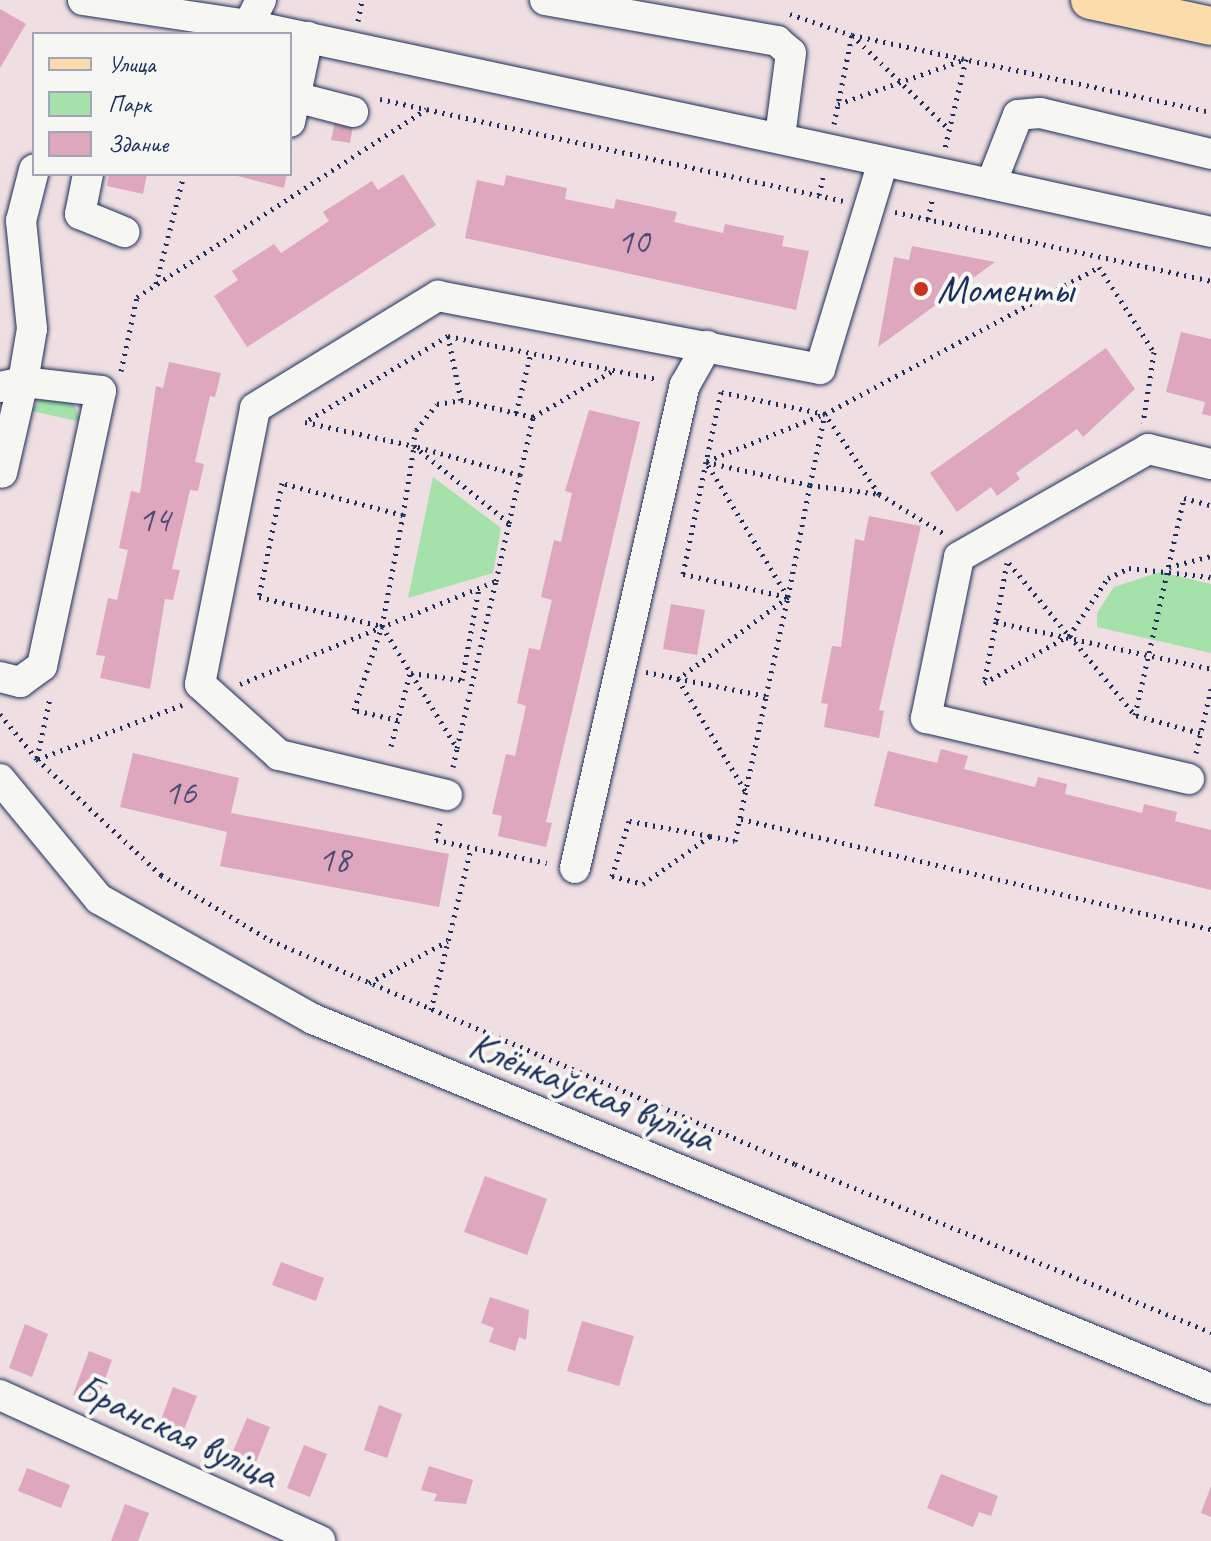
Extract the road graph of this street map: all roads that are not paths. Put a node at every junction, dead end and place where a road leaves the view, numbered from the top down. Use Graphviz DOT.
graph roads {
  1 [pos="83,0"];
  2 [pos="545,0"];
  3 [pos="1090,0"];
  4 [pos="255,12"];
  5 [pos="120,21"];
  6 [pos="1211,26"];
  7 [pos="308,37"];
  8 [pos="362,104"];
  9 [pos="293,109"];
  10 [pos="780,136"];
  11 [pos="1211,154"];
  12 [pos="883,161"];
  13 [pos="32,176"];
  14 [pos="88,176"];
  15 [pos="991,184"];
  16 [pos="124,232"];
  17 [pos="1211,232"];
  18 [pos="707,346"];
  19 [pos="12,384"];
  20 [pos="1211,464"];
  21 [pos="1,478"];
  22 [pos="0,677"];
  23 [pos="0,779"];
  24 [pos="1189,779"];
  25 [pos="447,795"];
  26 [pos="575,868"];
  27 [pos="1211,1389"];
  28 [pos="0,1395"];
  29 [pos="320,1541"];
  1 -- 5 [label="street"];
  2 -- 10 [label="street"];
  3 -- 6 [label="main road"];
  4 -- 5 [label="street"];
  4 -- 7 [label="street"];
  7 -- 9 [label="street"];
  7 -- 10 [label="street"];
  8 -- 9 [label="street"];
  10 -- 12 [label="street"];
  11 -- 15 [label="street"];
  12 -- 15 [label="street"];
  12 -- 18 [label="street"];
  13 -- 19 [label="street"];
  14 -- 16 [label="street"];
  15 -- 17 [label="street"];
  18 -- 25 [label="street"];
  18 -- 26 [label="street"];
  19 -- 21 [label="street"];
  19 -- 22 [label="street"];
  20 -- 24 [label="street"];
  23 -- 27 [label="street, Клёнкаўская вуліца"];
  28 -- 29 [label="street, Бранская вуліца"];
}
